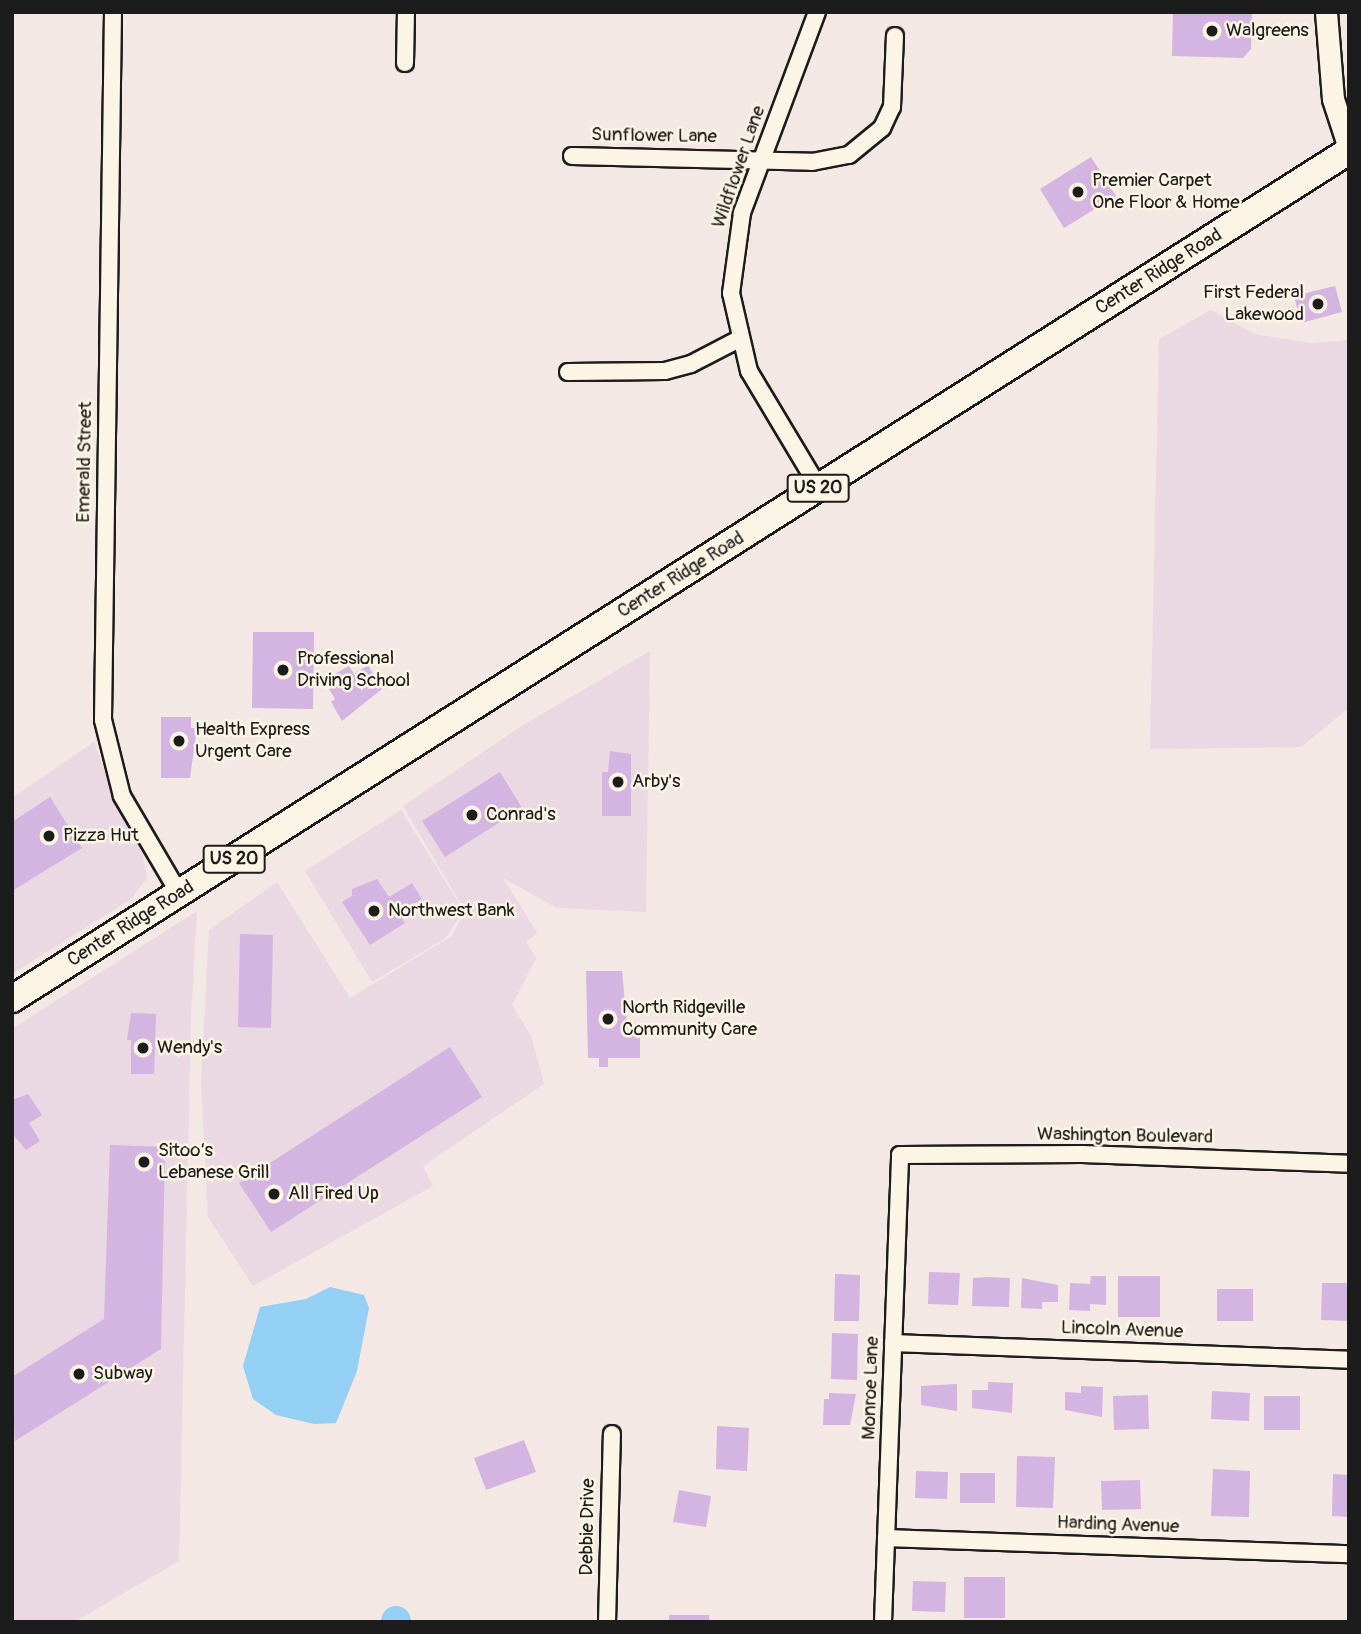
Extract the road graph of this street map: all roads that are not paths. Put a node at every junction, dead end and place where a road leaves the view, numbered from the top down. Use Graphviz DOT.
graph roads {
  1 [pos="113,12"];
  2 [pos="406,12"];
  3 [pos="817,12"];
  4 [pos="1326,12"];
  5 [pos="895,36"];
  6 [pos="405,63"];
  7 [pos="1349,150"];
  8 [pos="572,156"];
  9 [pos="762,159"];
  10 [pos="738,339"];
  11 [pos="568,372"];
  12 [pos="819,488"];
  13 [pos="180,893"];
  14 [pos="12,999"];
  15 [pos="900,1155"];
  16 [pos="1349,1164"];
  17 [pos="893,1343"];
  18 [pos="1349,1360"];
  19 [pos="612,1434"];
  20 [pos="887,1538"];
  21 [pos="1349,1554"];
  22 [pos="607,1622"];
  23 [pos="883,1622"];
  1 -- 13 [label="street, Emerald Street"];
  2 -- 6 [label="street"];
  3 -- 9 [label="street, Wildflower Lane"];
  4 -- 7 [label="street"];
  5 -- 9 [label="street, Sunflower Lane"];
  7 -- 12 [label="main road, Center Ridge Road / US 20"];
  8 -- 9 [label="street, Sunflower Lane"];
  9 -- 10 [label="street, Wildflower Lane"];
  10 -- 11 [label="street"];
  10 -- 12 [label="street, Wildflower Lane"];
  12 -- 13 [label="main road, Center Ridge Road / US 20"];
  13 -- 14 [label="main road, Center Ridge Road / US 20"];
  15 -- 16 [label="street, Washington Boulevard"];
  15 -- 17 [label="street, Monroe Lane"];
  17 -- 18 [label="street, Lincoln Avenue"];
  17 -- 20 [label="street, Monroe Lane"];
  19 -- 22 [label="street, Debbie Drive"];
  20 -- 21 [label="street, Harding Avenue"];
  20 -- 23 [label="street, Monroe Lane"];
}
